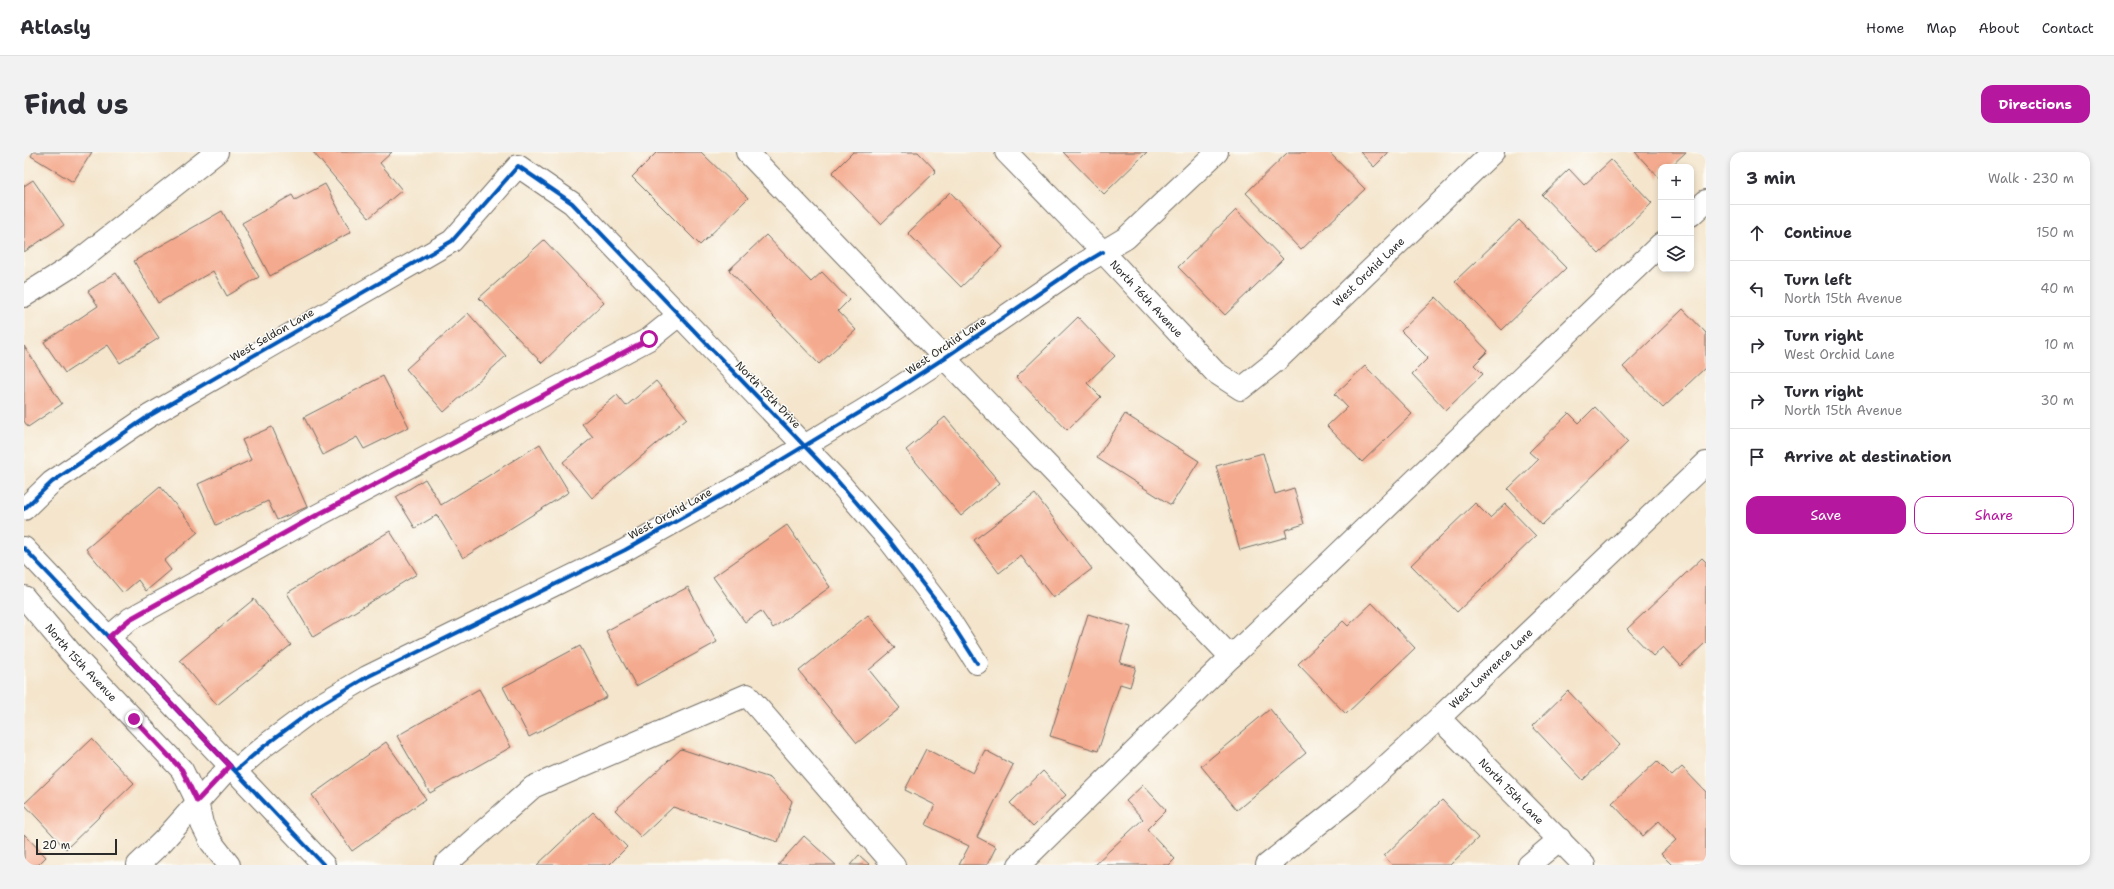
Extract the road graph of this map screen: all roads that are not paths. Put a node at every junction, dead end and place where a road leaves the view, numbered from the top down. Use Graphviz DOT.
graph roads {
  1 [pos="747,152"];
  2 [pos="1006,152"];
  3 [pos="1217,152"];
  4 [pos="1493,152"];
  5 [pos="214,153"];
  6 [pos="518,166"];
  7 [pos="1706,201"];
  8 [pos="1694,212"];
  9 [pos="1658,247"];
  10 [pos="1103,252"];
  11 [pos="24,296"];
  12 [pos="679,315"];
  13 [pos="946,358"];
  14 [pos="1241,388"];
  15 [pos="803,445"];
  16 [pos="1706,463"];
  17 [pos="24,509"];
  18 [pos="24,548"];
  19 [pos="24,597"];
  20 [pos="109,637"];
  21 [pos="1231,658"];
  22 [pos="977,663"];
  23 [pos="1439,718"];
  24 [pos="233,769"];
  25 [pos="197,801"];
  26 [pos="1560,839"];
  27 [pos="138,865"];
  28 [pos="229,865"];
  29 [pos="324,865"];
  30 [pos="445,865"];
  31 [pos="894,865"];
  32 [pos="1019,865"];
  33 [pos="1267,865"];
  34 [pos="1529,865"];
  35 [pos="1584,865"];
  1 -- 13 [label="street"];
  2 -- 10 [label="street, North 16th Avenue"];
  3 -- 10 [label="street, West Orchid Lane"];
  4 -- 14 [label="street, West Orchid Lane"];
  5 -- 11 [label="street"];
  6 -- 12 [label="street, North 15th Drive"];
  6 -- 17 [label="street, West Seldon Lane"];
  7 -- 8 [label="street"];
  9 -- 21 [label="street"];
  10 -- 13 [label="street, West Orchid Lane"];
  10 -- 14 [label="street, North 16th Avenue"];
  12 -- 15 [label="street, North 15th Drive"];
  12 -- 20 [label="street"];
  13 -- 15 [label="street, West Orchid Lane"];
  13 -- 21 [label="street"];
  15 -- 22 [label="street, North 15th Drive"];
  15 -- 24 [label="street, West Orchid Lane"];
  16 -- 23 [label="street, West Lawrence Lane"];
  18 -- 20 [label="street"];
  19 -- 25 [label="street, North 15th Avenue"];
  20 -- 24 [label="street"];
  21 -- 32 [label="street"];
  23 -- 26 [label="street, North 15th Lane"];
  23 -- 33 [label="street, West Lawrence Lane"];
  24 -- 25 [label="street, West Orchid Lane"];
  24 -- 29 [label="street"];
  25 -- 27 [label="street, West Orchid Lane"];
  25 -- 28 [label="street, North 15th Avenue"];
  26 -- 34 [label="street"];
  26 -- 35 [label="street, North 15th Lane"];
  30 -- 31 [label="street"];
}
